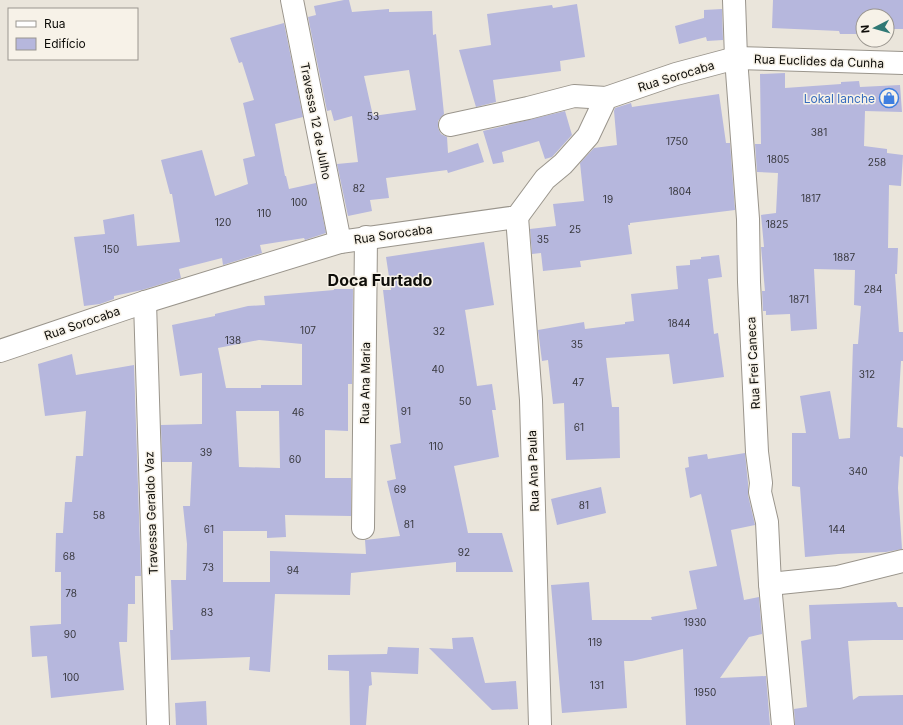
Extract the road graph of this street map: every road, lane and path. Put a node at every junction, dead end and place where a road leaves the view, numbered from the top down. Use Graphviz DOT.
graph roads {
  1 [pos="292,0"];
  2 [pos="734,0"];
  3 [pos="736,58"];
  4 [pos="903,63"];
  5 [pos="606,98"];
  6 [pos="450,125"];
  7 [pos="517,217"];
  8 [pos="366,237"];
  9 [pos="340,242"];
  10 [pos="145,302"];
  11 [pos="0,351"];
  12 [pos="363,528"];
  13 [pos="903,561"];
  14 [pos="770,584"];
  15 [pos="158,725"];
  16 [pos="540,725"];
  17 [pos="783,725"];
  1 -- 9 [label="street, Travessa 12 de Julho"];
  2 -- 3 [label="street, Rua Frei Caneca"];
  3 -- 4 [label="street, Rua Euclides da Cunha"];
  3 -- 5 [label="street, Rua Sorocaba"];
  3 -- 14 [label="street, Rua Frei Caneca"];
  5 -- 6 [label="street"];
  5 -- 7 [label="street"];
  7 -- 8 [label="street, Rua Sorocaba"];
  7 -- 16 [label="street, Rua Ana Paula"];
  8 -- 9 [label="street, Rua Sorocaba"];
  8 -- 12 [label="street, Rua Ana Maria"];
  9 -- 10 [label="street, Rua Sorocaba"];
  10 -- 11 [label="street, Rua Sorocaba"];
  10 -- 15 [label="street, Travessa Geraldo Vaz"];
  13 -- 14 [label="street"];
  14 -- 17 [label="street, Rua Frei Caneca"];
}
